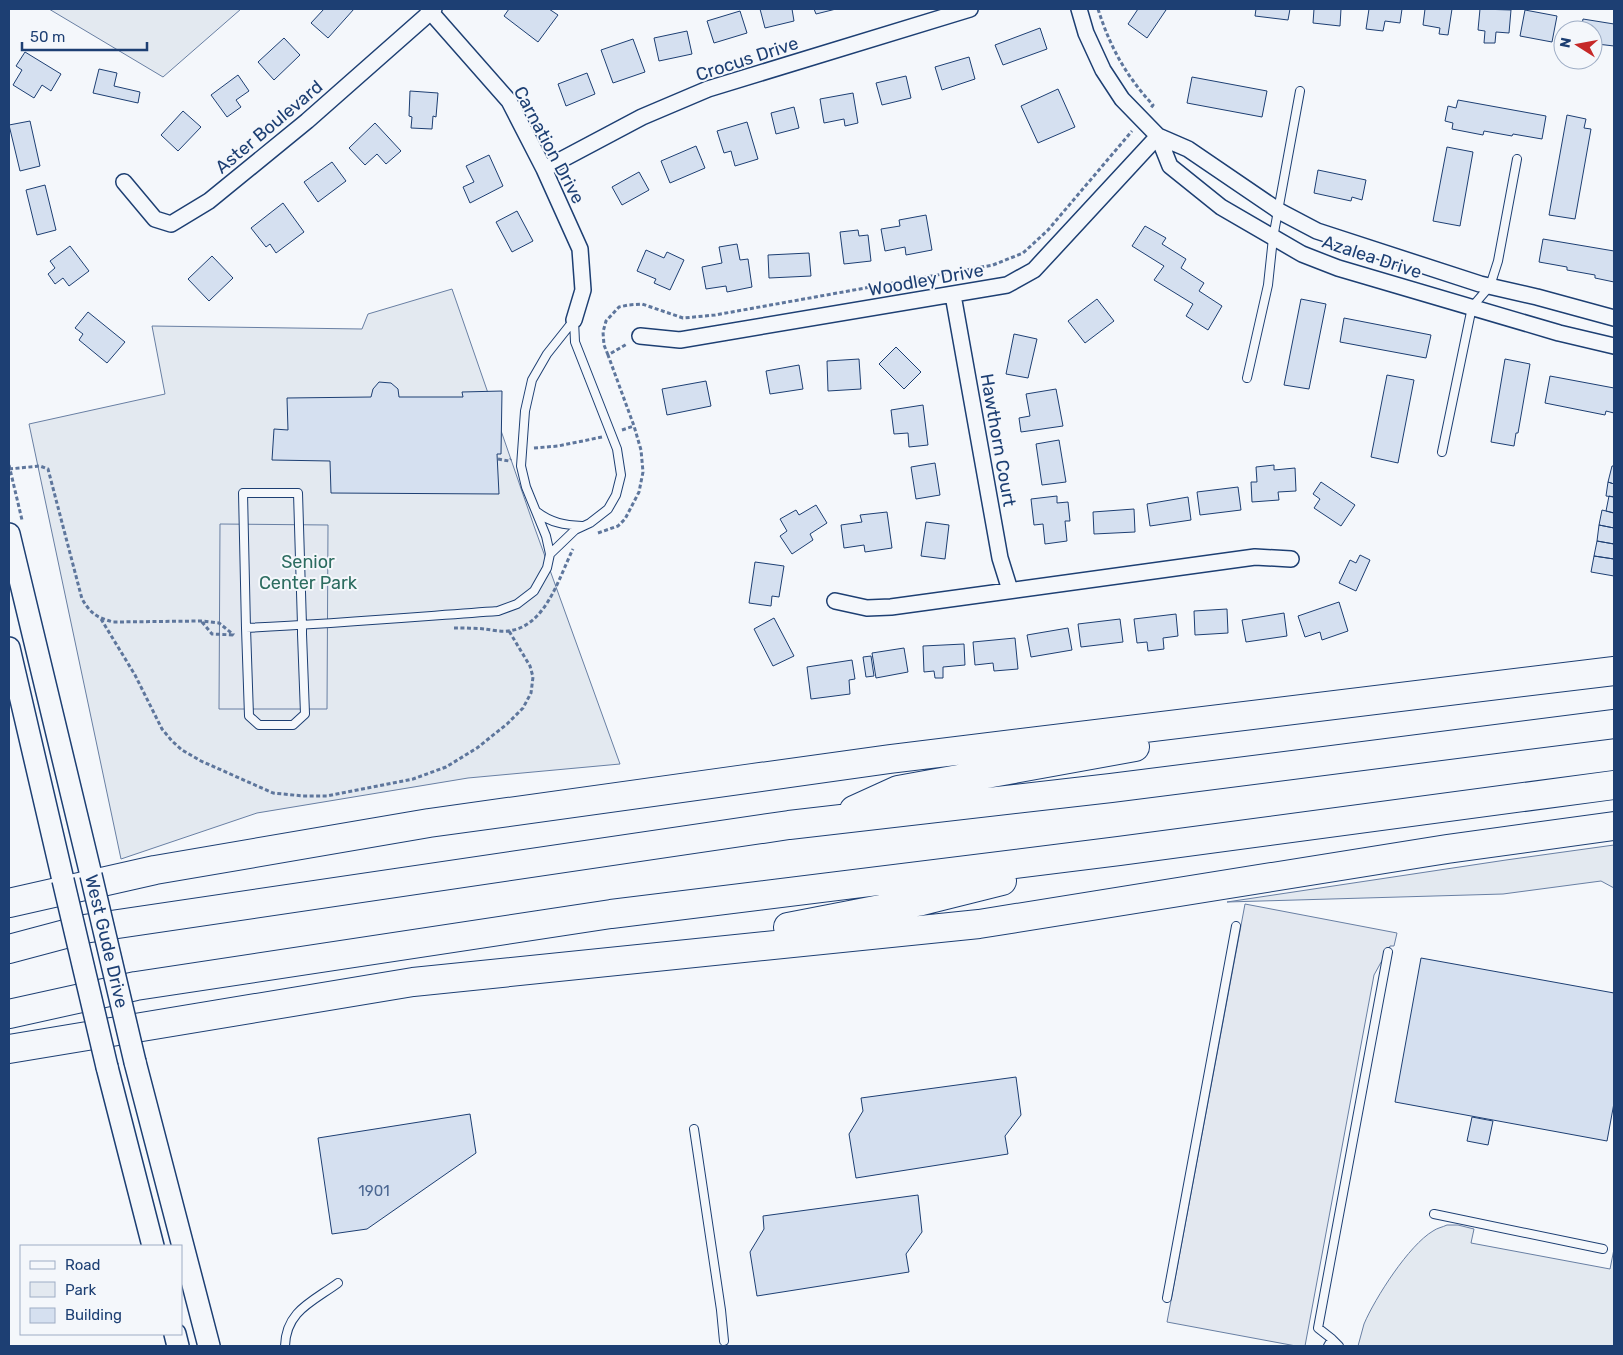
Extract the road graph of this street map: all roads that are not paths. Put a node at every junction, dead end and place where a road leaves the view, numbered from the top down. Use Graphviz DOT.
graph roads {
  1 [pos="970,9"];
  2 [pos="1079,9"];
  3 [pos="431,10"];
  4 [pos="1300,91"];
  5 [pos="1158,136"];
  6 [pos="1517,159"];
  7 [pos="544,168"];
  8 [pos="124,182"];
  9 [pos="1279,210"];
  10 [pos="1273,238"];
  11 [pos="1490,286"];
  12 [pos="953,295"];
  13 [pos="1472,307"];
  14 [pos="1614,318"];
  15 [pos="574,320"];
  16 [pos="640,336"];
  17 [pos="1614,346"];
  18 [pos="1247,378"];
  19 [pos="1442,452"];
  20 [pos="536,511"];
  21 [pos="583,526"];
  22 [pos="9,534"];
  23 [pos="550,554"];
  24 [pos="1291,559"];
  25 [pos="1010,590"];
  26 [pos="835,601"];
  27 [pos="302,625"];
  28 [pos="246,632"];
  29 [pos="9,648"];
  30 [pos="1614,671"];
  31 [pos="1405,697"];
  32 [pos="1614,724"];
  33 [pos="1614,785"];
  34 [pos="828,821"];
  35 [pos="1614,826"];
  36 [pos="1119,851"];
  37 [pos="9,903"];
  38 [pos="1236,926"];
  39 [pos="9,949"];
  40 [pos="1388,952"];
  41 [pos="627,960"];
  42 [pos="9,1014"];
  43 [pos="9,1049"];
  44 [pos="694,1129"];
  45 [pos="1434,1214"];
  46 [pos="152,1245"];
  47 [pos="1603,1248"];
  48 [pos="338,1283"];
  49 [pos="1167,1298"];
  50 [pos="1332,1339"];
  51 [pos="724,1342"];
  52 [pos="209,1346"];
  53 [pos="285,1346"];
  54 [pos="1328,1346"];
  55 [pos="1339,1346"];
  1 -- 7 [label="street, Crocus Drive"];
  2 -- 5 [label="street, Azalea Drive"];
  3 -- 7 [label="street, Carnation Drive"];
  3 -- 8 [label="street, Aster Boulevard"];
  4 -- 9 [label="lane"];
  5 -- 9 [label="street, Azalea Drive"];
  5 -- 10 [label="street, Azalea Drive"];
  5 -- 12 [label="street, Woodley Drive"];
  6 -- 11 [label="lane"];
  7 -- 15 [label="street, Carnation Drive"];
  9 -- 10 [label="lane"];
  9 -- 11 [label="street, Azalea Drive"];
  10 -- 13 [label="street, Azalea Drive"];
  10 -- 18 [label="lane"];
  11 -- 13 [label="lane"];
  11 -- 14 [label="street, Azalea Drive"];
  12 -- 16 [label="street, Woodley Drive"];
  12 -- 25 [label="street, Hawthorn Court"];
  13 -- 17 [label="street, Azalea Drive"];
  13 -- 19 [label="lane"];
  15 -- 20 [label="lane"];
  15 -- 21 [label="lane"];
  20 -- 21 [label="lane"];
  20 -- 23 [label="lane"];
  21 -- 23 [label="lane"];
  22 -- 52 [label="main road, West Gude Drive, bridge"];
  23 -- 27 [label="lane"];
  24 -- 25 [label="street"];
  25 -- 26 [label="street"];
  27 -- 28 [label="lane"];
  27 -- 28 [label="lane"];
  27 -- 28 [label="lane"];
  29 -- 46 [label="main road, West Gude Drive, bridge"];
  30 -- 31 [label="highway"];
  31 -- 34 [label="highway"];
  31 -- 37 [label="highway"];
  32 -- 34 [label="highway"];
  33 -- 36 [label="highway"];
  34 -- 39 [label="highway"];
  35 -- 41 [label="highway"];
  36 -- 41 [label="highway"];
  36 -- 42 [label="highway"];
  38 -- 49 [label="lane"];
  40 -- 50 [label="lane"];
  41 -- 43 [label="highway"];
  44 -- 51 [label="lane"];
  45 -- 47 [label="lane"];
  48 -- 53 [label="lane"];
  50 -- 54 [label="lane"];
  50 -- 55 [label="lane"];
}
